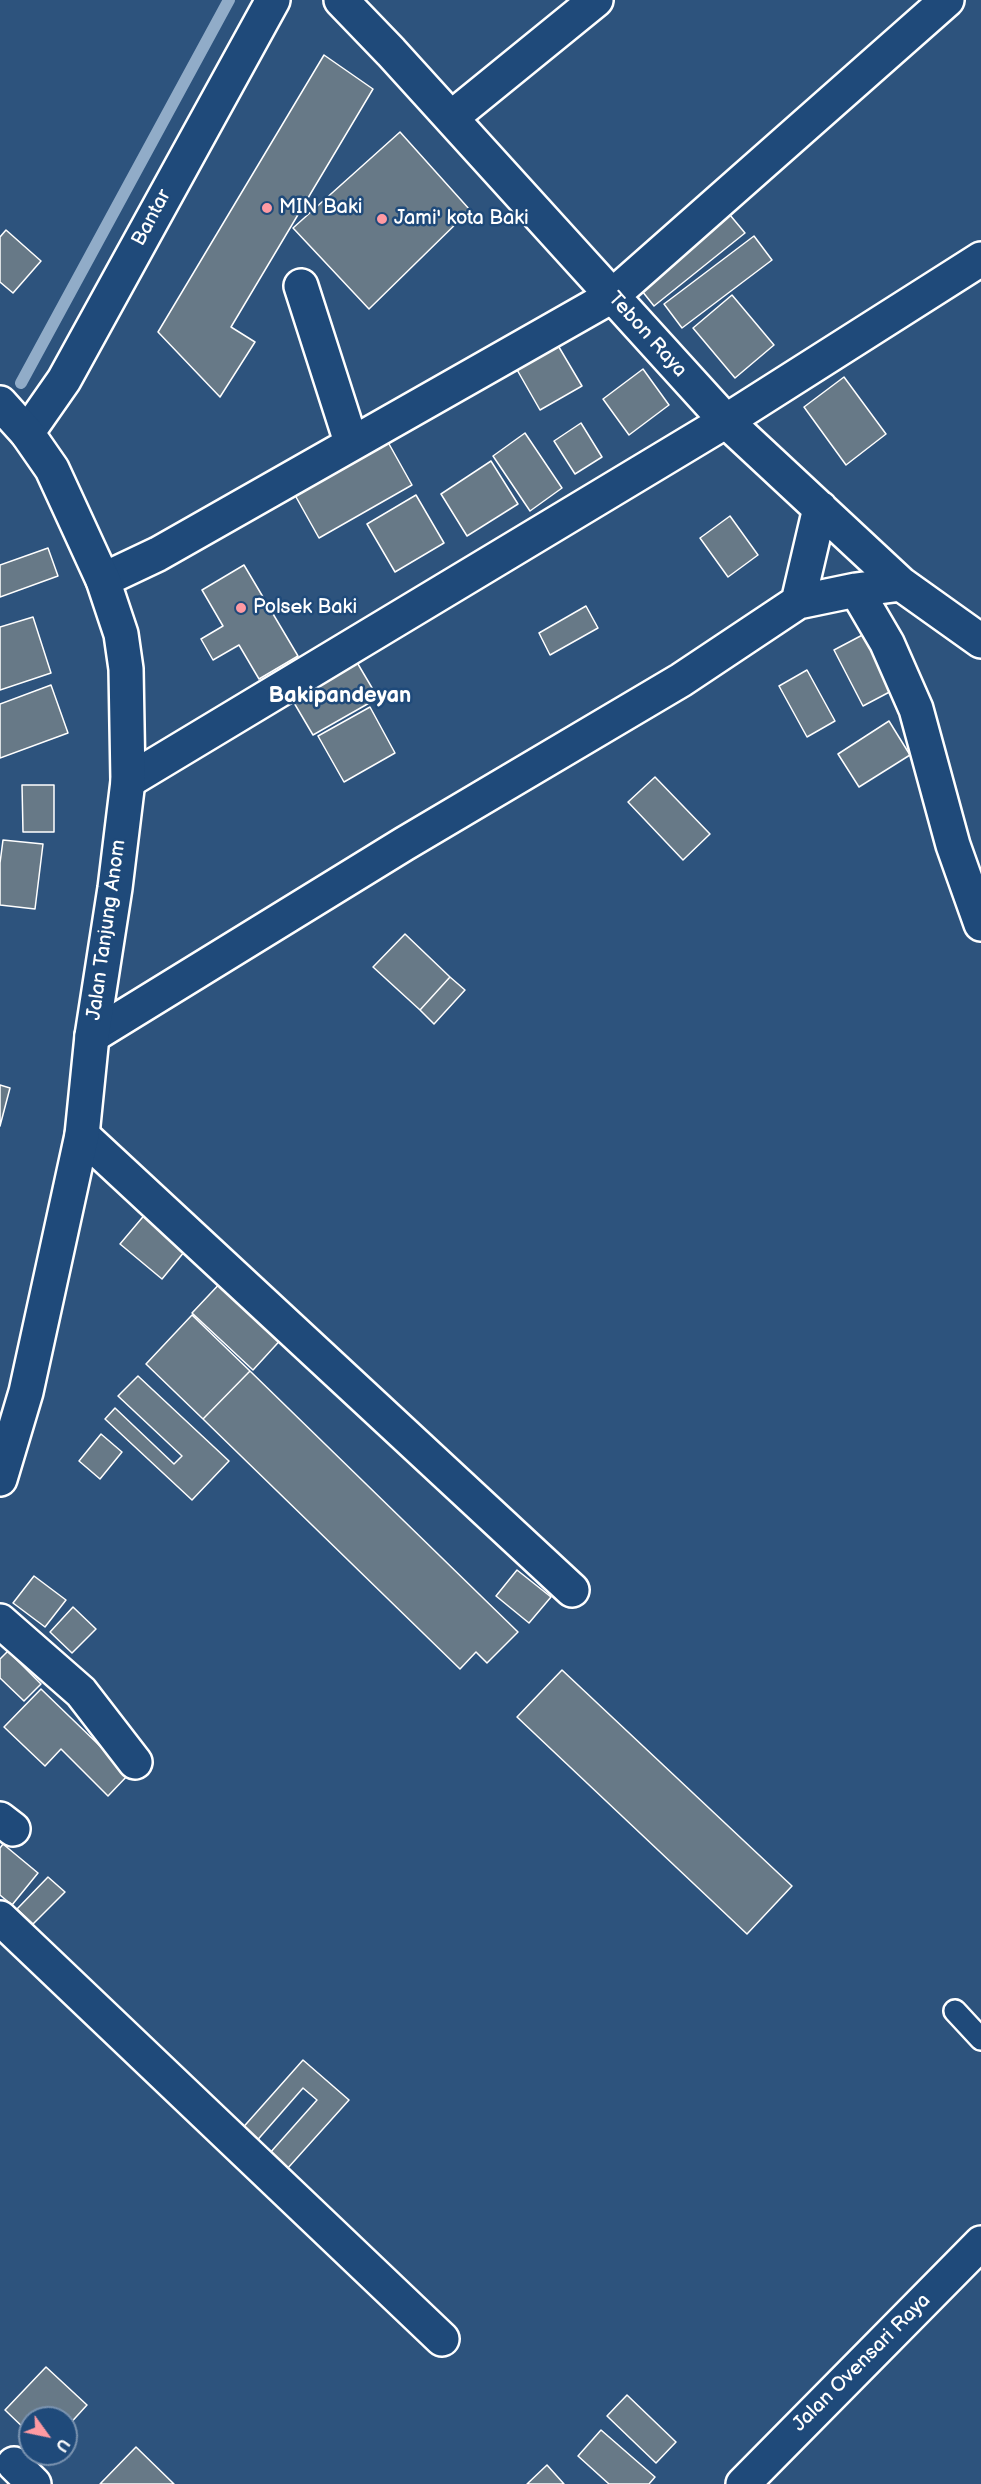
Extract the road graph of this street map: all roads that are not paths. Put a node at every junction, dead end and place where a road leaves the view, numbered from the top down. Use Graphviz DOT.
graph roads {
  1 [pos="273,0"];
  2 [pos="341,0"];
  3 [pos="596,0"];
  4 [pos="947,0"];
  5 [pos="451,118"];
  6 [pos="981,259"];
  7 [pos="301,286"];
  8 [pos="612,296"];
  9 [pos="0,403"];
  10 [pos="726,421"];
  11 [pos="27,433"];
  12 [pos="351,442"];
  13 [pos="820,508"];
  14 [pos="103,580"];
  15 [pos="901,584"];
  16 [pos="856,590"];
  17 [pos="798,602"];
  18 [pos="981,641"];
  19 [pos="128,781"];
  20 [pos="981,924"];
  21 [pos="92,1036"];
  22 [pos="82,1136"];
  23 [pos="0,1479"];
  24 [pos="572,1590"];
  25 [pos="0,1621"];
  26 [pos="135,1762"];
  27 [pos="0,1918"];
  28 [pos="955,2011"];
  29 [pos="981,2039"];
  30 [pos="981,2243"];
  31 [pos="442,2339"];
  32 [pos="743,2484"];
  1 -- 11 [label="street, Bantar"];
  2 -- 5 [label="street, Tebon Raya"];
  3 -- 5 [label="street"];
  4 -- 8 [label="street"];
  5 -- 8 [label="street, Tebon Raya"];
  6 -- 10 [label="street"];
  7 -- 12 [label="street"];
  8 -- 10 [label="street, Tebon Raya"];
  8 -- 12 [label="street"];
  9 -- 11 [label="street, Jalan Tanjung Anom"];
  10 -- 13 [label="street, Tebon Raya"];
  10 -- 19 [label="street"];
  11 -- 14 [label="street, Jalan Tanjung Anom"];
  12 -- 14 [label="street"];
  13 -- 15 [label="street, Tebon Raya"];
  13 -- 17 [label="street"];
  14 -- 19 [label="street, Jalan Tanjung Anom"];
  15 -- 16 [label="street"];
  15 -- 18 [label="street, Tebon Raya"];
  16 -- 17 [label="street"];
  16 -- 20 [label="street"];
  17 -- 21 [label="street"];
  19 -- 21 [label="street, Jalan Tanjung Anom"];
  21 -- 22 [label="street, Jalan Tanjung Anom"];
  22 -- 23 [label="street, Jalan Tanjung Anom"];
  22 -- 24 [label="street"];
  25 -- 26 [label="street"];
  27 -- 31 [label="street"];
  28 -- 29 [label="lane"];
  30 -- 32 [label="street, Jalan Ovensari Raya"];
}
